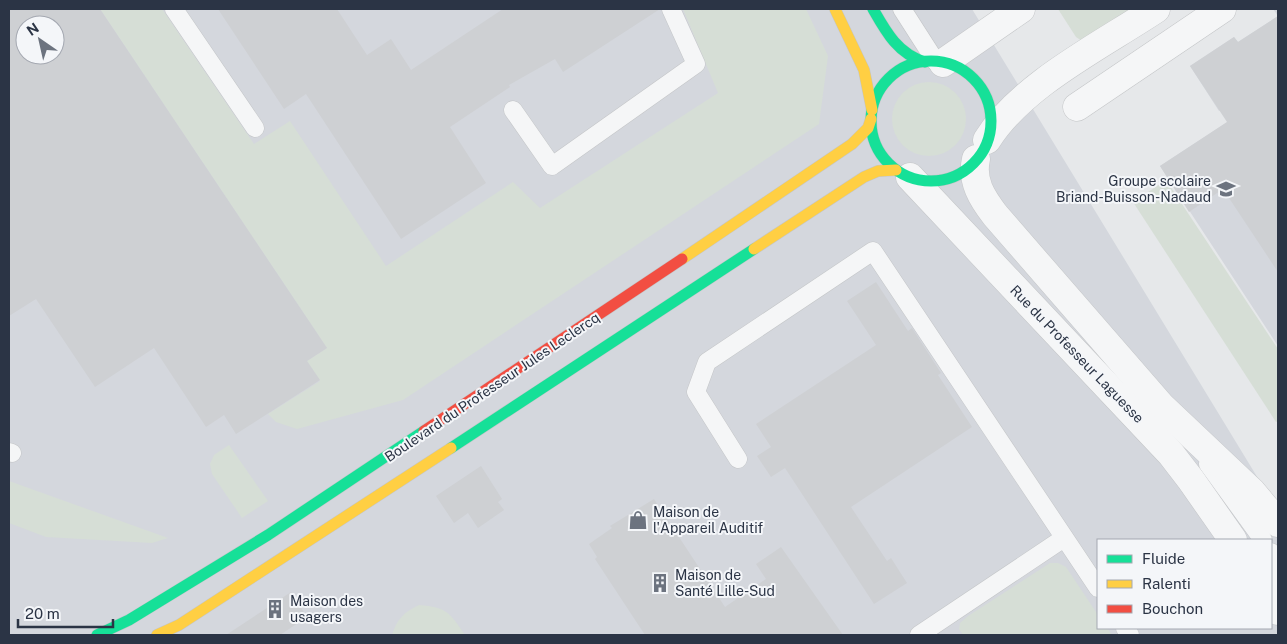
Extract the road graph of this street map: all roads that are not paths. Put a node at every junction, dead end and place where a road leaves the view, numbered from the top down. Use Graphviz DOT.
graph roads {
  1 [pos="174,9"];
  2 [pos="671,9"];
  3 [pos="835,9"];
  4 [pos="873,9"];
  5 [pos="902,9"];
  6 [pos="1022,9"];
  7 [pos="1156,9"];
  8 [pos="1222,9"];
  9 [pos="935,62"];
  10 [pos="1077,107"];
  11 [pos="513,110"];
  12 [pos="872,114"];
  13 [pos="255,128"];
  14 [pos="982,150"];
  15 [pos="903,174"];
  16 [pos="1161,406"];
  17 [pos="738,459"];
  18 [pos="1278,523"];
  19 [pos="1231,534"];
  20 [pos="1064,538"];
  21 [pos="1262,539"];
  22 [pos="1097,587"];
  23 [pos="97,635"];
  24 [pos="157,635"];
  25 [pos="921,635"];
  1 -- 13 [label="lane"];
  2 -- 11 [label="lane"];
  3 -- 12 [label="street"];
  4 -- 9 [label="street"];
  5 -- 9 [label="lane"];
  6 -- 9 [label="street"];
  7 -- 14 [label="street"];
  8 -- 10 [label="street"];
  9 -- 12 [label="street"];
  9 -- 14 [label="street"];
  12 -- 15 [label="street"];
  12 -- 23 [label="street, Boulevard du Professeur Jules Leclercq"];
  14 -- 15 [label="street"];
  14 -- 16 [label="street, Rue du Professeur Laguesse"];
  15 -- 19 [label="street, Rue du Professeur Laguesse"];
  15 -- 24 [label="street, Boulevard du Professeur Jules Leclercq"];
  16 -- 18 [label="street, Rue du Professeur Laguesse"];
  16 -- 21 [label="lane"];
  17 -- 20 [label="lane"];
  20 -- 22 [label="lane"];
  20 -- 25 [label="lane"];
}
